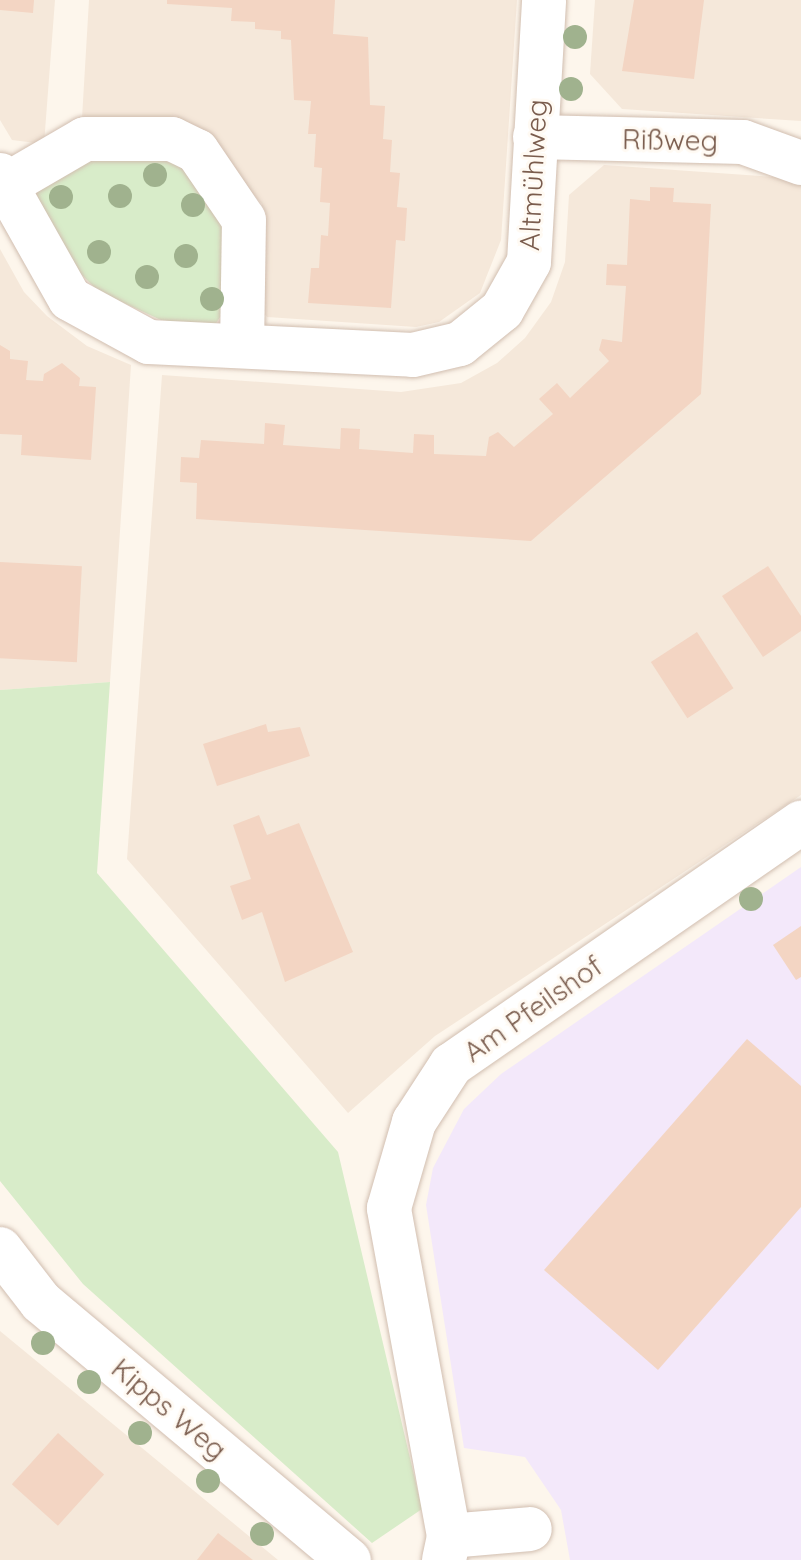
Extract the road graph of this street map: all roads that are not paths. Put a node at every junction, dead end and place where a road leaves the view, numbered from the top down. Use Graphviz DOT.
graph roads {
  1 [pos="544,0"];
  2 [pos="535,137"];
  3 [pos="801,163"];
  4 [pos="3,180"];
  5 [pos="242,345"];
  6 [pos="801,823"];
  7 [pos="0,1249"];
  8 [pos="530,1529"];
  9 [pos="446,1548"];
  10 [pos="349,1560"];
  1 -- 2 [label="street, Altmühlweg"];
  2 -- 3 [label="street, Rißweg"];
  2 -- 5 [label="street, Altmühlweg"];
  4 -- 5 [label="street, Altmühlweg"];
  4 -- 5 [label="street, Altmühlweg"];
  6 -- 9 [label="street, Am Pfeilshof"];
  7 -- 10 [label="street, Kipps Weg"];
  8 -- 9 [label="street"];
}
